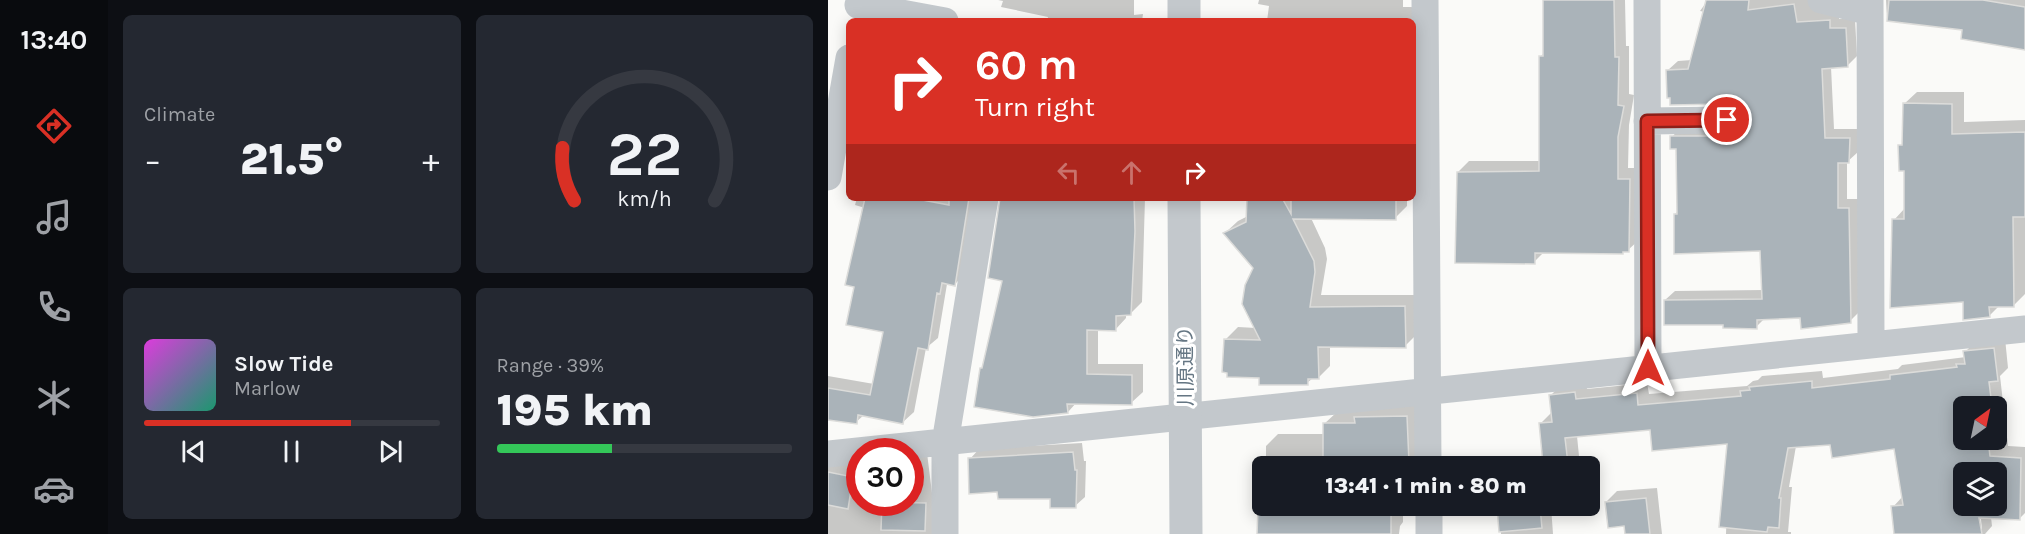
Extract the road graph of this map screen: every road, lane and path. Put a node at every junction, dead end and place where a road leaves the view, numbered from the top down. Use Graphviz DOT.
graph roads {
  1 [pos="1184,0"];
  2 [pos="1425,0"];
  3 [pos="1647,0"];
  4 [pos="1821,0"];
  5 [pos="1870,6"];
  6 [pos="858,9"];
  7 [pos="923,18"];
  8 [pos="1184,18"];
  9 [pos="846,71"];
  10 [pos="1727,120"];
  11 [pos="1647,121"];
  12 [pos="832,134"];
  13 [pos="828,177"];
  14 [pos="985,201"];
  15 [pos="1184,201"];
  16 [pos="2025,329"];
  17 [pos="1870,345"];
  18 [pos="1648,368"];
  19 [pos="1427,390"];
  20 [pos="1185,418"];
  21 [pos="945,443"];
  22 [pos="828,454"];
  23 [pos="1428,456"];
  24 [pos="1429,516"];
  25 [pos="945,534"];
  26 [pos="1186,534"];
  27 [pos="1430,534"];
  1 -- 8 [label="street"];
  2 -- 19 [label="street"];
  3 -- 11 [label="street"];
  4 -- 5 [label="street"];
  5 -- 17 [label="street"];
  6 -- 7 [label="street"];
  9 -- 12 [label="street"];
  10 -- 11 [label="street"];
  11 -- 18 [label="street"];
  12 -- 13 [label="street"];
  14 -- 21 [label="street"];
  15 -- 20 [label="street, 川原通り"];
  16 -- 17 [label="street"];
  17 -- 18 [label="street"];
  18 -- 19 [label="street"];
  19 -- 20 [label="street"];
  19 -- 23 [label="street"];
  20 -- 21 [label="street"];
  20 -- 26 [label="street, 川原通り"];
  21 -- 22 [label="street"];
  21 -- 25 [label="street"];
  24 -- 27 [label="street"];
}
